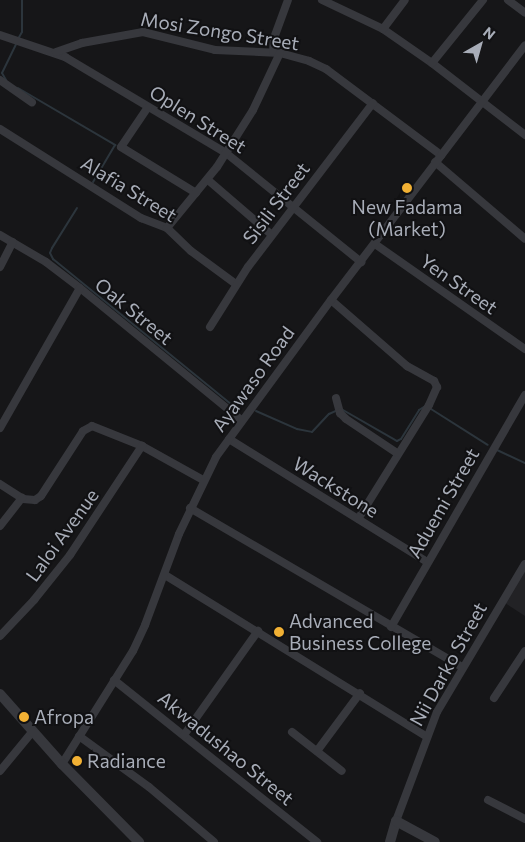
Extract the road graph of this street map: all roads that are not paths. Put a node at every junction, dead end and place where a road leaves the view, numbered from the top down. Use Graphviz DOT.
graph roads {
  1 [pos="288,0"];
  2 [pos="322,0"];
  3 [pos="405,0"];
  4 [pos="483,0"];
  5 [pos="508,0"];
  6 [pos="525,13"];
  7 [pos="383,29"];
  8 [pos="0,35"];
  9 [pos="525,45"];
  10 [pos="56,52"];
  11 [pos="276,52"];
  12 [pos="432,63"];
  13 [pos="0,80"];
  14 [pos="32,102"];
  15 [pos="481,102"];
  16 [pos="373,103"];
  17 [pos="148,107"];
  18 [pos="0,129"];
  19 [pos="525,135"];
  20 [pos="226,153"];
  21 [pos="441,155"];
  22 [pos="435,162"];
  23 [pos="208,180"];
  24 [pos="196,193"];
  25 [pos="294,206"];
  26 [pos="167,228"];
  27 [pos="0,235"];
  28 [pos="272,235"];
  29 [pos="525,238"];
  30 [pos="13,242"];
  31 [pos="374,244"];
  32 [pos="361,262"];
  33 [pos="0,267"];
  34 [pos="236,284"];
  35 [pos="80,288"];
  36 [pos="331,300"];
  37 [pos="210,326"];
  38 [pos="525,350"];
  39 [pos="525,395"];
  40 [pos="336,398"];
  41 [pos="241,420"];
  42 [pos="0,428"];
  43 [pos="228,438"];
  44 [pos="142,446"];
  45 [pos="397,454"];
  46 [pos="203,480"];
  47 [pos="0,484"];
  48 [pos="22,498"];
  49 [pos="190,508"];
  50 [pos="358,519"];
  51 [pos="0,526"];
  52 [pos="428,562"];
  53 [pos="525,564"];
  54 [pos="165,574"];
  55 [pos="391,627"];
  56 [pos="258,631"];
  57 [pos="0,636"];
  58 [pos="525,651"];
  59 [pos="462,667"];
  60 [pos="114,680"];
  61 [pos="360,693"];
  62 [pos="0,694"];
  63 [pos="494,698"];
  64 [pos="33,731"];
  65 [pos="292,732"];
  66 [pos="184,735"];
  67 [pos="79,736"];
  68 [pos="427,736"];
  69 [pos="317,751"];
  70 [pos="62,764"];
  71 [pos="342,771"];
  72 [pos="0,772"];
  73 [pos="488,800"];
  74 [pos="525,819"];
  75 [pos="396,821"];
  76 [pos="139,842"];
  77 [pos="214,842"];
  78 [pos="316,842"];
  79 [pos="390,842"];
  80 [pos="435,842"];
  1 -- 11 [label="street"];
  2 -- 7 [label="street"];
  3 -- 7 [label="street"];
  4 -- 12 [label="street"];
  5 -- 6 [label="street"];
  7 -- 12 [label="street"];
  8 -- 10 [label="street, Oplen Street"];
  9 -- 15 [label="street, Ayawaso Road"];
  10 -- 11 [label="street, Mosi Zongo Street"];
  10 -- 17 [label="street, Oplen Street"];
  11 -- 16 [label="street, Mosi Zongo Street"];
  11 -- 20 [label="street"];
  12 -- 15 [label="street"];
  13 -- 14 [label="street"];
  15 -- 19 [label="street"];
  15 -- 21 [label="street, Ayawaso Road"];
  16 -- 21 [label="street, Mosi Zongo Street"];
  16 -- 25 [label="street, Sisili Street"];
  17 -- 20 [label="street, Oplen Street"];
  17 -- 24 [label="street"];
  18 -- 26 [label="street, Alafia Street"];
  20 -- 23 [label="street"];
  20 -- 25 [label="street, Oplen Street"];
  21 -- 22 [label="street, Ayawaso Road"];
  22 -- 29 [label="street"];
  22 -- 31 [label="street, Ayawaso Road"];
  23 -- 24 [label="street"];
  23 -- 28 [label="street"];
  24 -- 26 [label="street"];
  25 -- 28 [label="street, Sisili Street"];
  25 -- 32 [label="street, Oplen Street"];
  26 -- 34 [label="street, Alafia Street"];
  27 -- 30 [label="street, Oak Street"];
  28 -- 34 [label="street, Sisili Street"];
  30 -- 33 [label="street"];
  30 -- 35 [label="street, Oak Street"];
  31 -- 32 [label="street, Ayawaso Road"];
  31 -- 38 [label="street, Yen Street"];
  32 -- 36 [label="street, Ayawaso Road"];
  34 -- 37 [label="street, Sisili Street"];
  35 -- 41 [label="street, Oak Street"];
  35 -- 42 [label="street"];
  36 -- 41 [label="street, Ayawaso Road"];
  36 -- 45 [label="street"];
  39 -- 52 [label="street, Aduemi Street"];
  40 -- 45 [label="street"];
  41 -- 43 [label="street, Ayawaso Road"];
  43 -- 46 [label="street, Ayawaso Road"];
  43 -- 50 [label="street, Wackstone"];
  44 -- 46 [label="street"];
  44 -- 48 [label="street"];
  44 -- 57 [label="street, Laloi Avenue"];
  45 -- 50 [label="street"];
  46 -- 49 [label="street, Ayawaso Road"];
  47 -- 48 [label="street"];
  48 -- 51 [label="street"];
  49 -- 54 [label="street, Ayawaso Road"];
  49 -- 55 [label="street"];
  50 -- 52 [label="street, Wackstone"];
  52 -- 55 [label="street, Aduemi Street"];
  53 -- 59 [label="street, Nii Darko Street"];
  54 -- 56 [label="street"];
  54 -- 60 [label="street, Ayawaso Road"];
  55 -- 59 [label="street"];
  56 -- 61 [label="street"];
  56 -- 66 [label="street"];
  58 -- 63 [label="street"];
  59 -- 68 [label="street, Nii Darko Street"];
  60 -- 66 [label="street, Akwadushao Street"];
  60 -- 67 [label="street, Ayawaso Road"];
  61 -- 68 [label="street"];
  61 -- 69 [label="street"];
  62 -- 64 [label="street"];
  64 -- 70 [label="street"];
  64 -- 72 [label="street"];
  65 -- 69 [label="street"];
  66 -- 78 [label="street, Akwadushao Street"];
  67 -- 70 [label="street, Ayawaso Road"];
  67 -- 77 [label="street"];
  68 -- 75 [label="street, Nii Darko Street"];
  69 -- 71 [label="street"];
  70 -- 76 [label="street"];
  73 -- 74 [label="street"];
  75 -- 79 [label="street, Nii Darko Street"];
  75 -- 80 [label="street"];
}
